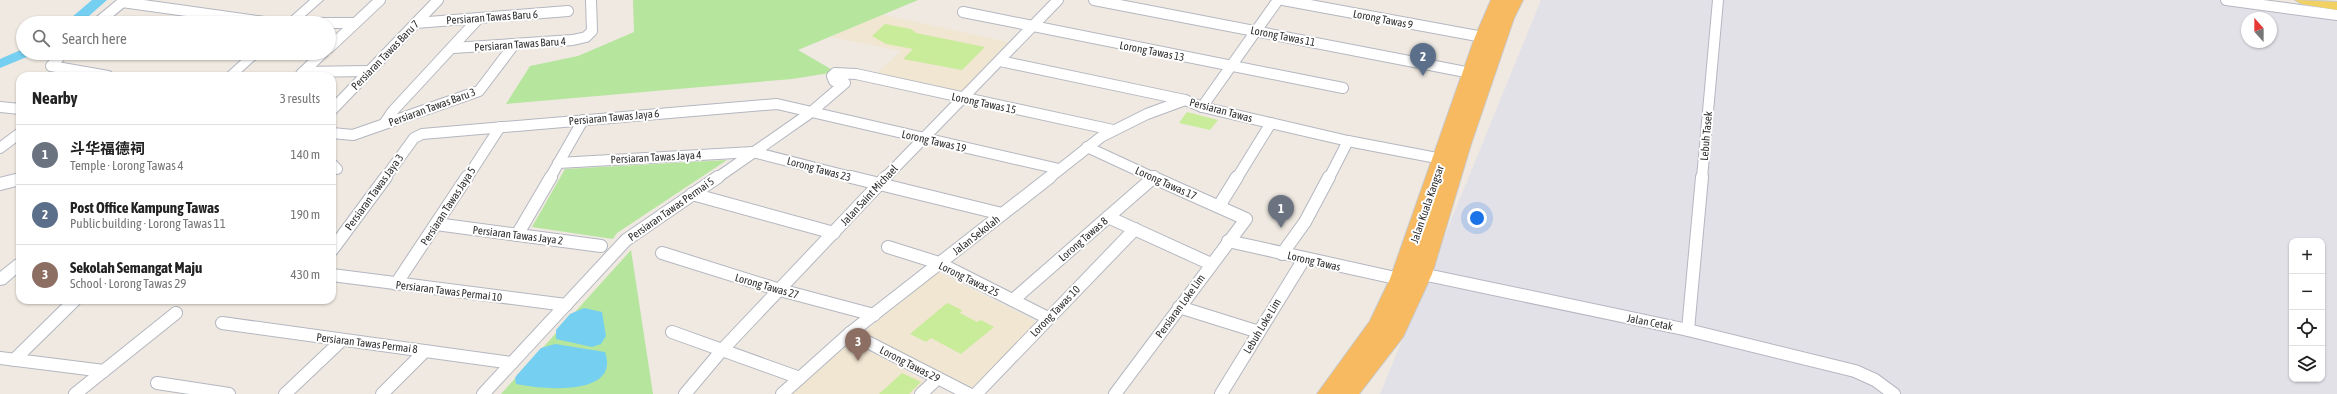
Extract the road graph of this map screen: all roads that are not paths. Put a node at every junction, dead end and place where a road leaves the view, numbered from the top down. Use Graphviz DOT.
graph roads {
  1 [pos="317,0"];
  2 [pos="380,0"];
  3 [pos="438,0"];
  4 [pos="591,0"];
  5 [pos="1058,0"];
  6 [pos="1094,0"];
  7 [pos="1278,0"];
  8 [pos="1283,0"];
  9 [pos="1488,0"];
  10 [pos="1499,0"];
  11 [pos="1515,0"];
  12 [pos="1718,0"];
  13 [pos="2226,0"];
  14 [pos="2302,0"];
  15 [pos="2330,0"];
  16 [pos="124,1"];
  17 [pos="2337,1"];
  18 [pos="2337,6"];
  19 [pos="568,11"];
  20 [pos="963,12"];
  21 [pos="2337,15"];
  22 [pos="106,16"];
  23 [pos="225,16"];
  24 [pos="298,16"];
  25 [pos="479,18"];
  26 [pos="336,23"];
  27 [pos="355,23"];
  28 [pos="416,23"];
  29 [pos="1032,27"];
  30 [pos="1256,31"];
  31 [pos="1490,32"];
  32 [pos="336,41"];
  33 [pos="513,46"];
  34 [pos="453,48"];
  35 [pos="56,60"];
  36 [pos="247,60"];
  37 [pos="316,60"];
  38 [pos="1000,61"];
  39 [pos="1230,67"];
  40 [pos="370,71"];
  41 [pos="87,72"];
  42 [pos="234,72"];
  43 [pos="303,72"];
  44 [pos="336,72"];
  45 [pos="1471,73"];
  46 [pos="845,83"];
  47 [pos="1342,88"];
  48 [pos="964,99"];
  49 [pos="1185,100"];
  50 [pos="336,106"];
  51 [pos="1202,107"];
  52 [pos="0,108"];
  53 [pos="16,109"];
  54 [pos="810,113"];
  55 [pos="583,120"];
  56 [pos="1271,123"];
  57 [pos="384,124"];
  58 [pos="500,127"];
  59 [pos="1113,130"];
  60 [pos="336,133"];
  61 [pos="417,135"];
  62 [pos="16,136"];
  63 [pos="922,139"];
  64 [pos="1348,141"];
  65 [pos="1087,147"];
  66 [pos="0,148"];
  67 [pos="753,152"];
  68 [pos="1442,159"];
  69 [pos="558,163"];
  70 [pos="1059,169"];
  71 [pos="1154,177"];
  72 [pos="16,180"];
  73 [pos="0,184"];
  74 [pos="879,185"];
  75 [pos="692,194"];
  76 [pos="1219,206"];
  77 [pos="1002,214"];
  78 [pos="1108,217"];
  79 [pos="1246,218"];
  80 [pos="436,224"];
  81 [pos="1134,229"];
  82 [pos="834,233"];
  83 [pos="517,235"];
  84 [pos="1228,241"];
  85 [pos="336,245"];
  86 [pos="601,246"];
  87 [pos="888,247"];
  88 [pos="662,253"];
  89 [pos="1282,254"];
  90 [pos="1304,259"];
  91 [pos="939,263"];
  92 [pos="1211,264"];
  93 [pos="16,266"];
  94 [pos="1422,274"];
  95 [pos="336,276"];
  96 [pos="1400,279"];
  97 [pos="0,280"];
  98 [pos="396,284"];
  99 [pos="780,290"];
  100 [pos="1013,300"];
  101 [pos="71,304"];
  102 [pos="566,305"];
  103 [pos="1179,307"];
  104 [pos="176,313"];
  105 [pos="874,314"];
  106 [pos="1048,318"];
  107 [pos="222,323"];
  108 [pos="1688,330"];
  109 [pos="672,332"];
  110 [pos="1259,332"];
  111 [pos="850,333"];
  112 [pos="341,341"];
  113 [pos="722,350"];
  114 [pos="425,351"];
  115 [pos="0,358"];
  116 [pos="14,360"];
  117 [pos="512,363"];
  118 [pos="104,370"];
  119 [pos="800,378"];
  120 [pos="938,378"];
  121 [pos="157,384"];
  122 [pos="188,391"];
  123 [pos="75,394"];
  124 [pos="230,394"];
  125 [pos="285,394"];
  126 [pos="382,394"];
  127 [pos="483,394"];
  128 [pos="685,394"];
  129 [pos="782,394"];
  130 [pos="921,394"];
  131 [pos="969,394"];
  132 [pos="976,394"];
  133 [pos="1115,394"];
  134 [pos="1221,394"];
  135 [pos="1328,394"];
  136 [pos="1346,394"];
  137 [pos="1894,394"];
  1 -- 24 [label="street"];
  2 -- 27 [label="street"];
  3 -- 28 [label="street, Persiaran Tawas Baru 7"];
  4 -- 33 [label="street, Persiaran Tawas Baru 4"];
  5 -- 29 [label="street, Jalan Saint Michael"];
  6 -- 30 [label="street, Lorong Tawas 11"];
  7 -- 30 [label="street"];
  8 -- 31 [label="street, Lorong Tawas 9"];
  9 -- 31 [label="highway"];
  10 -- 31 [label="highway, Jalan Kuala Kangsar"];
  11 -- 31 [label="highway, Jalan Kuala Kangsar"];
  12 -- 108 [label="street, Lebuh Tasek"];
  13 -- 21 [label="street"];
  14 -- 18 [label="main road"];
  15 -- 17 [label="main road"];
  16 -- 22 [label="street"];
  16 -- 23 [label="street"];
  19 -- 25 [label="street, Persiaran Tawas Baru 6"];
  20 -- 29 [label="street, Lorong Tawas 13"];
  25 -- 28 [label="street, Persiaran Tawas Baru 6"];
  25 -- 34 [label="street"];
  26 -- 27 [label="street"];
  27 -- 32 [label="street"];
  28 -- 40 [label="street, Persiaran Tawas Baru 7"];
  29 -- 38 [label="street, Jalan Saint Michael"];
  29 -- 39 [label="street, Lorong Tawas 13"];
  30 -- 39 [label="street"];
  30 -- 45 [label="street, Lorong Tawas 11"];
  31 -- 45 [label="highway, Jalan Kuala Kangsar"];
  31 -- 94 [label="highway, Jalan Kuala Kangsar"];
  33 -- 34 [label="street, Persiaran Tawas Baru 4"];
  33 -- 57 [label="street, Persiaran Tawas Baru 3"];
  34 -- 57 [label="street"];
  35 -- 41 [label="street"];
  36 -- 42 [label="street"];
  37 -- 43 [label="street"];
  38 -- 48 [label="street, Jalan Saint Michael"];
  38 -- 49 [label="street, Persiaran Tawas"];
  39 -- 47 [label="street, Lorong Tawas 13"];
  39 -- 51 [label="street"];
  40 -- 44 [label="street"];
  40 -- 50 [label="street, Persiaran Tawas Baru 7"];
  45 -- 68 [label="highway, Jalan Kuala Kangsar"];
  46 -- 48 [label="street, Lorong Tawas 15"];
  46 -- 54 [label="street, Persiaran Tawas Permai 5"];
  48 -- 59 [label="street, Lorong Tawas 15"];
  48 -- 63 [label="street, Jalan Saint Michael"];
  49 -- 51 [label="street, Persiaran Tawas"];
  49 -- 59 [label="street, Jalan Sekolah"];
  51 -- 56 [label="street, Persiaran Tawas"];
  52 -- 53 [label="street"];
  54 -- 55 [label="street, Persiaran Tawas Jaya 6"];
  54 -- 63 [label="street, Lorong Tawas 19"];
  54 -- 67 [label="street, Persiaran Tawas Permai 5"];
  55 -- 58 [label="street, Persiaran Tawas Jaya 6"];
  55 -- 69 [label="street"];
  56 -- 64 [label="street, Persiaran Tawas"];
  56 -- 76 [label="street"];
  57 -- 60 [label="street, Persiaran Tawas Baru 3"];
  58 -- 61 [label="street, Persiaran Tawas Jaya 6"];
  58 -- 80 [label="street, Persiaran Tawas Jaya 5"];
  59 -- 65 [label="street, Jalan Sekolah"];
  61 -- 85 [label="street, Persiaran Tawas Jaya 3"];
  62 -- 66 [label="street"];
  63 -- 70 [label="street, Lorong Tawas 19"];
  63 -- 74 [label="street, Jalan Saint Michael"];
  64 -- 68 [label="street, Persiaran Tawas"];
  64 -- 89 [label="street"];
  65 -- 70 [label="street, Jalan Sekolah"];
  65 -- 71 [label="street, Lorong Tawas 17"];
  67 -- 69 [label="street, Persiaran Tawas Jaya 4"];
  67 -- 74 [label="street, Lorong Tawas 23"];
  67 -- 75 [label="street, Persiaran Tawas Permai 5"];
  68 -- 96 [label="highway, Jalan Kuala Kangsar"];
  69 -- 83 [label="street"];
  70 -- 77 [label="street, Jalan Sekolah"];
  71 -- 76 [label="street, Lorong Tawas 17"];
  71 -- 78 [label="street, Lorong Tawas 8"];
  72 -- 73 [label="street"];
  74 -- 77 [label="street, Lorong Tawas 23"];
  74 -- 82 [label="street, Jalan Saint Michael"];
  75 -- 82 [label="street"];
  75 -- 102 [label="street, Persiaran Tawas Permai 5"];
  76 -- 79 [label="street, Lorong Tawas 17"];
  77 -- 91 [label="street, Jalan Sekolah"];
  78 -- 81 [label="street"];
  78 -- 100 [label="street, Lorong Tawas 8"];
  79 -- 84 [label="street, Persiaran Loke Lim"];
  80 -- 83 [label="street, Persiaran Tawas Jaya 2"];
  80 -- 98 [label="street, Persiaran Tawas Jaya 5"];
  81 -- 92 [label="street"];
  81 -- 106 [label="street, Lorong Tawas 10"];
  82 -- 99 [label="street, Jalan Saint Michael"];
  83 -- 86 [label="street, Persiaran Tawas Jaya 2"];
  84 -- 89 [label="street, Lorong Tawas"];
  84 -- 92 [label="street, Persiaran Loke Lim"];
  87 -- 91 [label="street, Lorong Tawas 25"];
  88 -- 99 [label="street, Lorong Tawas 27"];
  89 -- 90 [label="street, Lorong Tawas"];
  90 -- 96 [label="street, Lorong Tawas"];
  90 -- 110 [label="street, Lebuh Loke Lim"];
  91 -- 100 [label="street, Lorong Tawas 25"];
  91 -- 105 [label="street, Jalan Sekolah"];
  92 -- 103 [label="street, Persiaran Loke Lim"];
  93 -- 97 [label="street"];
  94 -- 96 [label="street, Jalan Cetak"];
  94 -- 108 [label="street, Jalan Cetak"];
  94 -- 136 [label="highway, Jalan Kuala Kangsar"];
  95 -- 98 [label="street, Persiaran Tawas Permai 10"];
  96 -- 135 [label="highway, Jalan Kuala Kangsar"];
  98 -- 102 [label="street, Persiaran Tawas Permai 10"];
  99 -- 105 [label="street, Lorong Tawas 27"];
  99 -- 113 [label="street, Jalan Saint Michael"];
  100 -- 106 [label="street, Lorong Tawas 25"];
  101 -- 116 [label="street"];
  102 -- 117 [label="street, Persiaran Tawas Permai 5"];
  103 -- 110 [label="street"];
  103 -- 133 [label="street, Persiaran Loke Lim"];
  104 -- 118 [label="street"];
  105 -- 111 [label="street, Jalan Sekolah"];
  106 -- 132 [label="street, Lorong Tawas 10"];
  107 -- 112 [label="street, Persiaran Tawas Permai 8"];
  108 -- 137 [label="street, Jalan Cetak"];
  109 -- 113 [label="street"];
  110 -- 134 [label="street, Lebuh Loke Lim"];
  111 -- 119 [label="street, Jalan Sekolah"];
  111 -- 120 [label="street, Lorong Tawas 29"];
  112 -- 114 [label="street, Persiaran Tawas Permai 8"];
  112 -- 125 [label="street"];
  113 -- 119 [label="street"];
  113 -- 128 [label="street, Jalan Saint Michael"];
  114 -- 117 [label="street, Persiaran Tawas Permai 8"];
  114 -- 126 [label="street"];
  115 -- 116 [label="street"];
  116 -- 118 [label="street"];
  117 -- 127 [label="street, Persiaran Tawas Permai 5"];
  118 -- 123 [label="street"];
  119 -- 129 [label="street, Jalan Sekolah"];
  120 -- 130 [label="street"];
  120 -- 131 [label="street, Lorong Tawas 29"];
  121 -- 122 [label="street"];
  122 -- 124 [label="street"];
}
